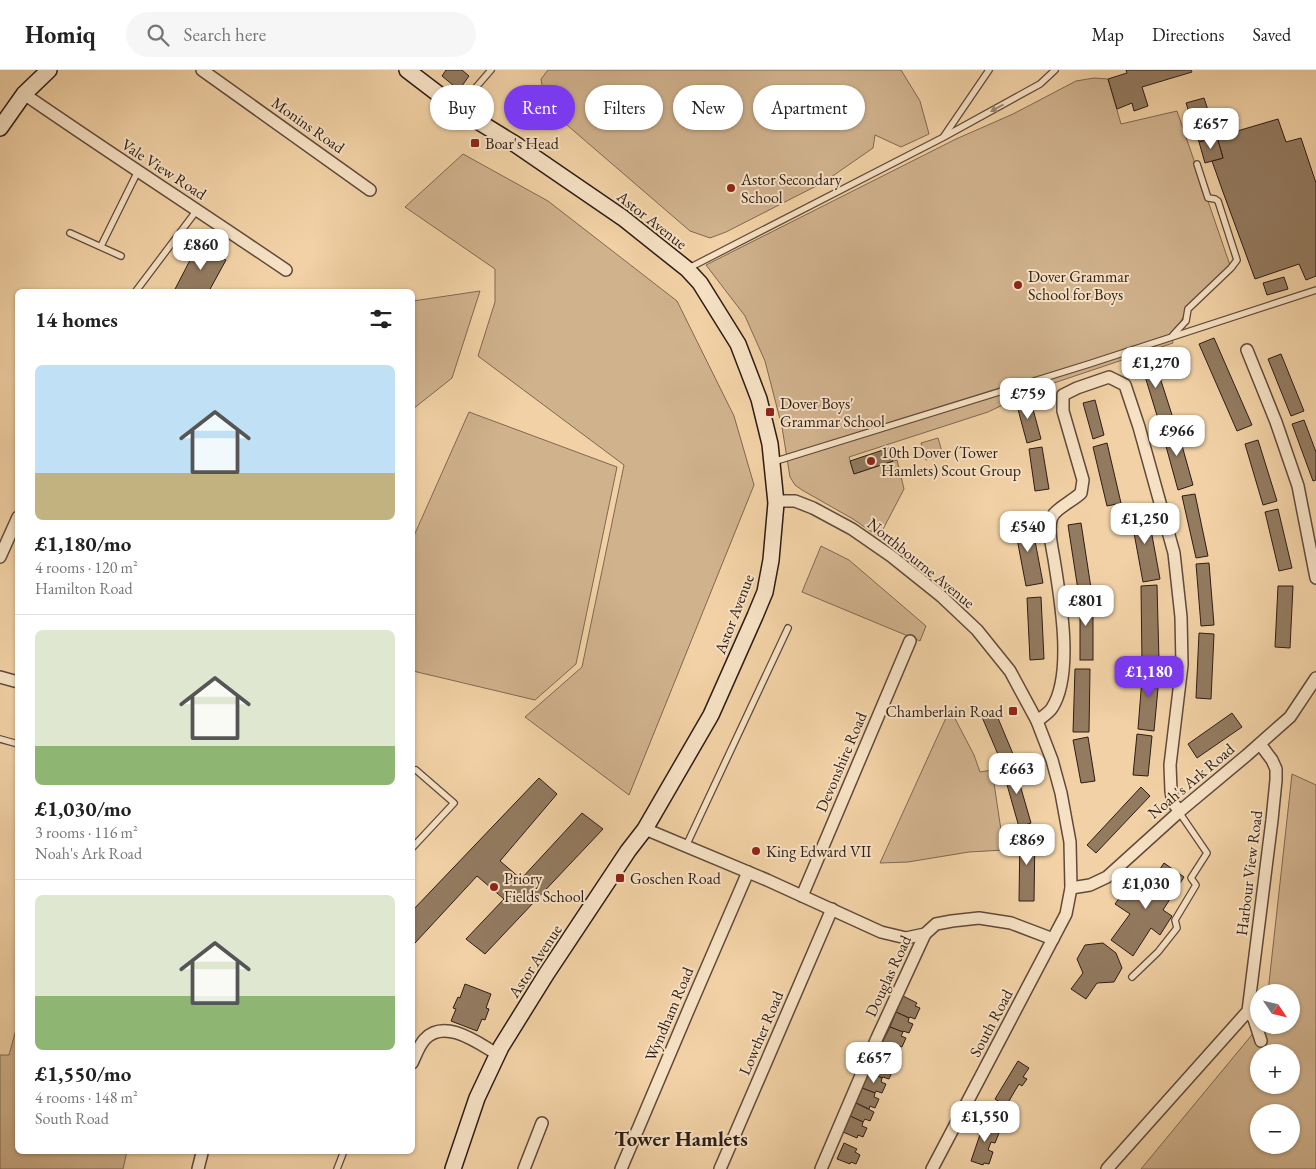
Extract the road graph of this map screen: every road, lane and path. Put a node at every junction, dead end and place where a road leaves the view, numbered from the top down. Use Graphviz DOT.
graph roads {
  1 [pos="49,70"];
  2 [pos="202,70"];
  3 [pos="407,70"];
  4 [pos="491,70"];
  5 [pos="988,70"];
  6 [pos="1055,70"];
  7 [pos="478,85"];
  8 [pos="430,88"];
  9 [pos="24,94"];
  10 [pos="0,128"];
  11 [pos="492,130"];
  12 [pos="942,138"];
  13 [pos="1197,164"];
  14 [pos="138,171"];
  15 [pos="370,190"];
  16 [pos="197,210"];
  17 [pos="70,233"];
  18 [pos="101,246"];
  19 [pos="121,256"];
  20 [pos="286,270"];
  21 [pos="687,270"];
  22 [pos="138,289"];
  23 [pos="1316,290"];
  24 [pos="1172,336"];
  25 [pos="1247,350"];
  26 [pos="773,462"];
  27 [pos="776,503"];
  28 [pos="15,524"];
  29 [pos="0,557"];
  30 [pos="1316,578"];
  31 [pos="788,628"];
  32 [pos="910,641"];
  33 [pos="0,677"];
  34 [pos="1316,678"];
  35 [pos="15,681"];
  36 [pos="1037,720"];
  37 [pos="0,739"];
  38 [pos="15,743"];
  39 [pos="1260,744"];
  40 [pos="416,770"];
  41 [pos="1179,811"];
  42 [pos="644,829"];
  43 [pos="415,845"];
  44 [pos="686,846"];
  45 [pos="748,872"];
  46 [pos="1071,888"];
  47 [pos="802,896"];
  48 [pos="832,909"];
  49 [pos="925,934"];
  50 [pos="1053,939"];
  51 [pos="1132,977"];
  52 [pos="1248,1010"];
  53 [pos="1260,1041"];
  54 [pos="498,1054"];
  55 [pos="415,1057"];
  56 [pos="542,1123"];
  57 [pos="202,1154"];
  58 [pos="343,1154"];
  59 [pos="1112,1167"];
  60 [pos="198,1169"];
  61 [pos="337,1169"];
  62 [pos="454,1169"];
  63 [pos="524,1169"];
  64 [pos="621,1169"];
  65 [pos="720,1169"];
  66 [pos="821,1169"];
  67 [pos="932,1169"];
  1 -- 9 [label="street"];
  2 -- 15 [label="street, Monins Road"];
  3 -- 8 [label="street, Astor Avenue"];
  4 -- 7 [label="lane"];
  5 -- 12 [label="lane"];
  6 -- 12 [label="lane, one-way"];
  9 -- 10 [label="street"];
  9 -- 14 [label="street, Vale View Road"];
  11 -- 21 [label="street, Astor Avenue"];
  12 -- 21 [label="lane"];
  13 -- 24 [label="lane"];
  14 -- 16 [label="street, Vale View Road"];
  14 -- 18 [label="lane"];
  16 -- 20 [label="street, Vale View Road"];
  16 -- 22 [label="lane"];
  17 -- 18 [label="lane"];
  18 -- 19 [label="lane"];
  21 -- 26 [label="street, Astor Avenue"];
  23 -- 24 [label="lane"];
  24 -- 26 [label="lane"];
  25 -- 30 [label="street"];
  26 -- 27 [label="street, Astor Avenue"];
  27 -- 36 [label="street, Northbourne Avenue"];
  27 -- 42 [label="street, Astor Avenue"];
  28 -- 29 [label="street"];
  31 -- 44 [label="lane"];
  32 -- 47 [label="street, Devonshire Road"];
  33 -- 35 [label="street"];
  34 -- 39 [label="street, Noah's Ark Road"];
  36 -- 41 [label="street"];
  36 -- 46 [label="street, Northbourne Avenue"];
  37 -- 38 [label="lane"];
  39 -- 41 [label="street, Noah's Ark Road"];
  39 -- 52 [label="street, Harbour View Road"];
  40 -- 43 [label="lane"];
  41 -- 46 [label="street, Noah's Ark Road"];
  41 -- 51 [label="lane"];
  42 -- 44 [label="street"];
  42 -- 54 [label="street, Astor Avenue"];
  44 -- 45 [label="street"];
  45 -- 47 [label="street"];
  45 -- 64 [label="street, Wyndham Road"];
  46 -- 50 [label="street, South Road"];
  47 -- 48 [label="street"];
  48 -- 49 [label="street"];
  48 -- 65 [label="street, Lowther Road"];
  49 -- 50 [label="street"];
  49 -- 66 [label="street, Douglas Road"];
  50 -- 67 [label="street, South Road"];
  52 -- 53 [label="street"];
  52 -- 59 [label="street"];
  54 -- 55 [label="street"];
  54 -- 62 [label="street, Astor Avenue"];
  56 -- 63 [label="street"];
  57 -- 60 [label="street"];
  58 -- 61 [label="lane"];
}
